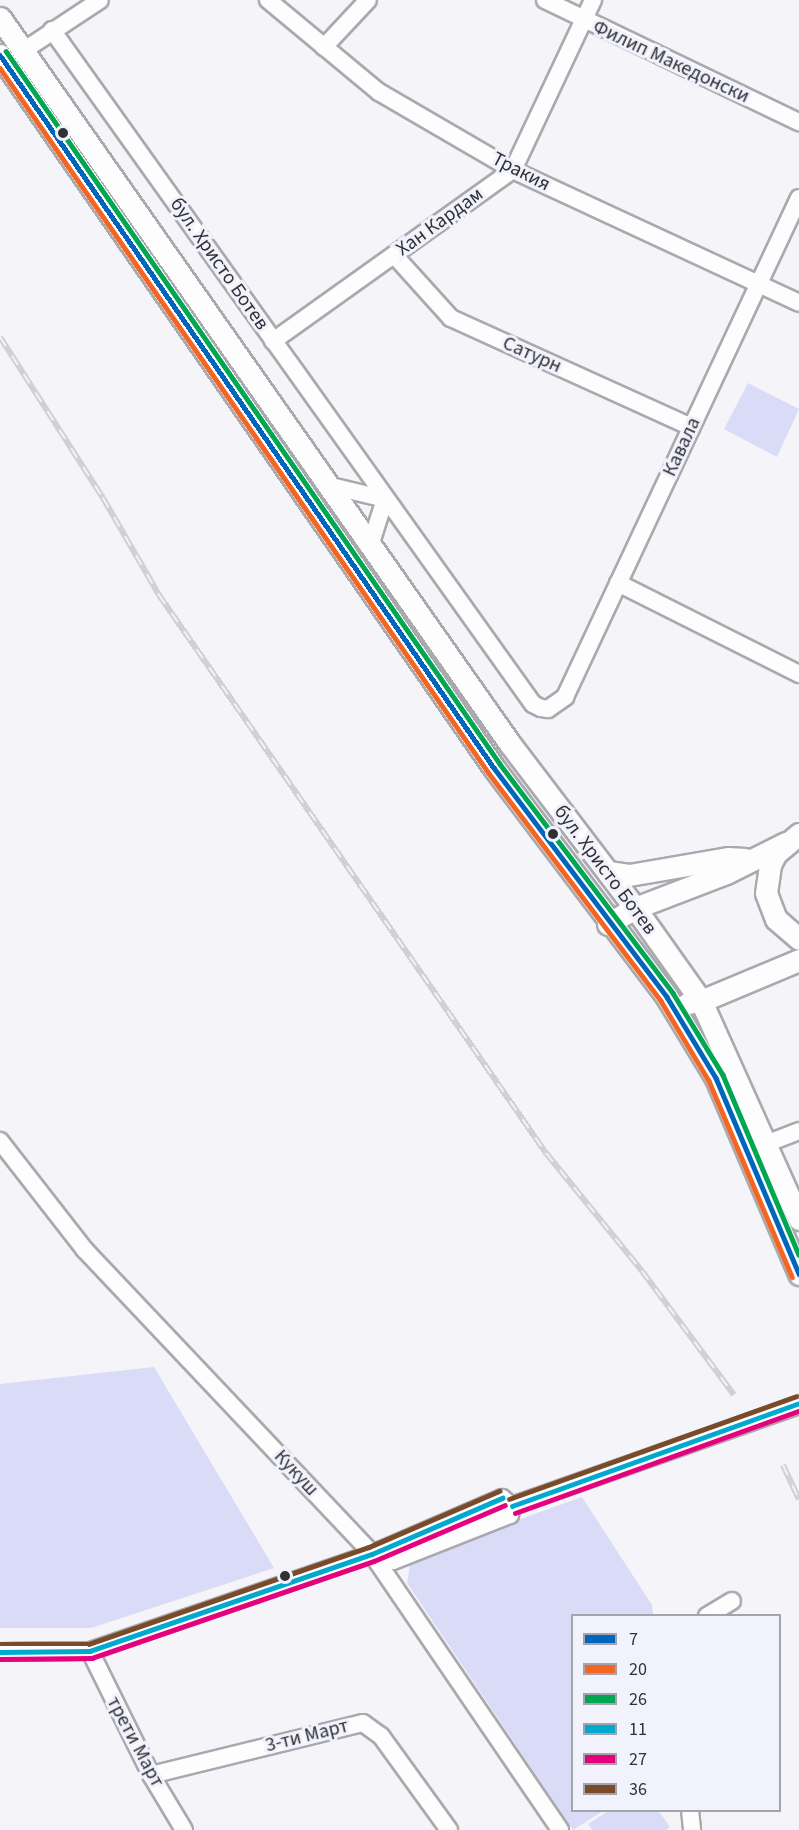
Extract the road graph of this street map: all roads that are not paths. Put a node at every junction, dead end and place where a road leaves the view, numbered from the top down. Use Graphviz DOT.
graph roads {
  1 [pos="100,0"];
  2 [pos="268,0"];
  3 [pos="368,0"];
  4 [pos="544,0"];
  5 [pos="593,0"];
  6 [pos="0,18"];
  7 [pos="583,20"];
  8 [pos="52,30"];
  9 [pos="324,47"];
  10 [pos="23,51"];
  11 [pos="0,55"];
  12 [pos="799,122"];
  13 [pos="513,170"];
  14 [pos="799,198"];
  15 [pos="394,255"];
  16 [pos="761,284"];
  17 [pos="799,303"];
  18 [pos="273,341"];
  19 [pos="691,427"];
  20 [pos="331,486"];
  21 [pos="385,499"];
  22 [pos="371,543"];
  23 [pos="618,583"];
  24 [pos="799,674"];
  25 [pos="565,697"];
  26 [pos="793,839"];
  27 [pos="748,859"];
  28 [pos="608,872"];
  29 [pos="635,908"];
  30 [pos="608,924"];
  31 [pos="799,939"];
  32 [pos="799,960"];
  33 [pos="735,988"];
  34 [pos="668,997"];
  35 [pos="701,1001"];
  36 [pos="710,1023"];
  37 [pos="799,1131"];
  38 [pos="0,1141"];
  39 [pos="768,1143"];
  40 [pos="799,1219"];
  41 [pos="799,1274"];
  42 [pos="798,1405"];
  43 [pos="372,1554"];
  44 [pos="732,1600"];
  45 [pos="710,1614"];
  46 [pos="0,1652"];
  47 [pos="90,1652"];
  48 [pos="151,1775"];
  49 [pos="690,1812"];
  50 [pos="184,1830"];
  51 [pos="449,1830"];
  52 [pos="560,1830"];
  53 [pos="692,1830"];
  1 -- 8 [label="street"];
  2 -- 9 [label="street, Тракия"];
  3 -- 9 [label="street"];
  4 -- 7 [label="street, Филип Македонски"];
  5 -- 7 [label="street, Хан Кардам"];
  6 -- 10 [label="main road, бул. Христо Ботев"];
  7 -- 12 [label="street, Филип Македонски"];
  7 -- 13 [label="street, Хан Кардам"];
  8 -- 10 [label="street"];
  8 -- 18 [label="street, бул. Христо Ботев"];
  9 -- 13 [label="street, Тракия"];
  10 -- 20 [label="main road, бул. Христо Ботев"];
  11 -- 30 [label="main road, бул. Христо Ботев"];
  13 -- 15 [label="street, Хан Кардам"];
  13 -- 16 [label="street, Тракия"];
  14 -- 16 [label="street, Кавала"];
  15 -- 18 [label="street, Хан Кардам"];
  15 -- 19 [label="street, Сатурн"];
  16 -- 17 [label="street, Тракия"];
  16 -- 19 [label="street, Кавала"];
  18 -- 21 [label="street, бул. Христо Ботев"];
  19 -- 23 [label="street, Кавала"];
  20 -- 21 [label="street"];
  20 -- 22 [label="main road, бул. Христо Ботев"];
  21 -- 22 [label="street"];
  21 -- 25 [label="street, бул. Христо Ботев"];
  22 -- 28 [label="main road, бул. Христо Ботев"];
  23 -- 24 [label="street"];
  23 -- 25 [label="street, Кавала"];
  26 -- 27 [label="main road"];
  26 -- 31 [label="main road"];
  27 -- 28 [label="main road"];
  27 -- 29 [label="main road"];
  28 -- 29 [label="main road, бул. Христо Ботев"];
  29 -- 30 [label="main road"];
  29 -- 35 [label="main road, бул. Христо Ботев"];
  30 -- 34 [label="main road, бул. Христо Ботев"];
  32 -- 33 [label="main road"];
  33 -- 35 [label="main road"];
  33 -- 36 [label="main road"];
  34 -- 35 [label="main road"];
  34 -- 41 [label="main road, бул. Христо Ботев"];
  35 -- 36 [label="main road, бул. Христо Ботев"];
  36 -- 39 [label="main road, бул. Христо Ботев"];
  37 -- 39 [label="street"];
  38 -- 43 [label="street, Кукуш"];
  39 -- 40 [label="main road, бул. Христо Ботев"];
  42 -- 43 [label="street"];
  43 -- 47 [label="street"];
  43 -- 52 [label="street, Кукуш"];
  44 -- 45 [label="street"];
  46 -- 47 [label="street"];
  47 -- 48 [label="street, трети Март"];
  48 -- 50 [label="street, трети Март"];
  48 -- 51 [label="street, 3-ти Март"];
  49 -- 53 [label="street"];
}
